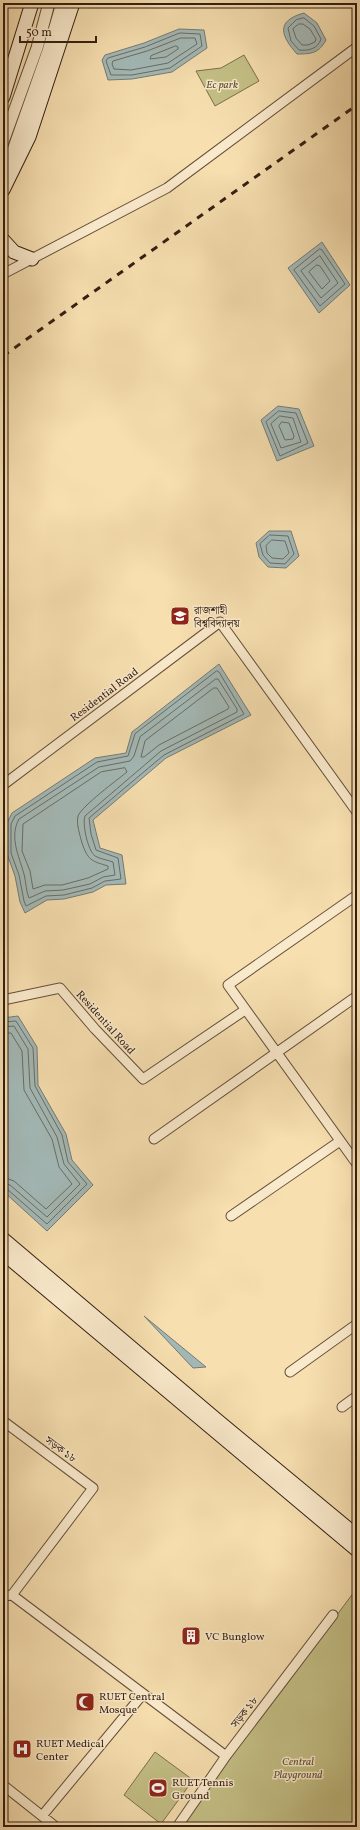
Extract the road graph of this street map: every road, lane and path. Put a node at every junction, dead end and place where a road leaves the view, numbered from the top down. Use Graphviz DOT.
graph roads {
  1 [pos="32,3"];
  2 [pos="49,3"];
  3 [pos="62,3"];
  4 [pos="73,3"];
  5 [pos="357,47"];
  6 [pos="3,98"];
  7 [pos="3,142"];
  8 [pos="3,169"];
  9 [pos="3,190"];
  10 [pos="3,240"];
  11 [pos="32,259"];
  12 [pos="3,274"];
  13 [pos="3,785"];
  14 [pos="357,812"];
  15 [pos="357,896"];
  16 [pos="357,996"];
  17 [pos="3,1000"];
  18 [pos="245,1010"];
  19 [pos="276,1052"];
  20 [pos="154,1139"];
  21 [pos="340,1141"];
  22 [pos="357,1164"];
  23 [pos="231,1216"];
  24 [pos="3,1239"];
  25 [pos="3,1252"];
  26 [pos="357,1324"];
  27 [pos="290,1372"];
  28 [pos="357,1396"];
  29 [pos="342,1407"];
  30 [pos="3,1421"];
  31 [pos="357,1536"];
  32 [pos="357,1550"];
  33 [pos="8,1595"];
  34 [pos="333,1615"];
  35 [pos="143,1694"];
  36 [pos="226,1756"];
  37 [pos="3,1785"];
  38 [pos="42,1816"];
  39 [pos="56,1827"];
  40 [pos="177,1827"];
  1 -- 6 [label="main road"];
  2 -- 7 [label="street"];
  3 -- 8 [label="street"];
  4 -- 9 [label="main road"];
  5 -- 11 [label="street"];
  10 -- 11 [label="main road"];
  11 -- 12 [label="street"];
  13 -- 14 [label="street, Residential Road"];
  15 -- 18 [label="street"];
  16 -- 19 [label="street"];
  17 -- 18 [label="street, Residential Road"];
  18 -- 19 [label="street"];
  19 -- 20 [label="street"];
  19 -- 21 [label="street"];
  21 -- 22 [label="street"];
  21 -- 23 [label="street"];
  24 -- 31 [label="main road"];
  25 -- 32 [label="main road"];
  26 -- 27 [label="street"];
  28 -- 29 [label="street"];
  30 -- 33 [label="street, সড়ক ১৮"];
  33 -- 35 [label="street"];
  34 -- 36 [label="street, সড়ক ১৮"];
  35 -- 36 [label="street"];
  35 -- 38 [label="street"];
  36 -- 40 [label="street, সড়ক ১৮"];
  37 -- 38 [label="street"];
  38 -- 39 [label="street"];
}
